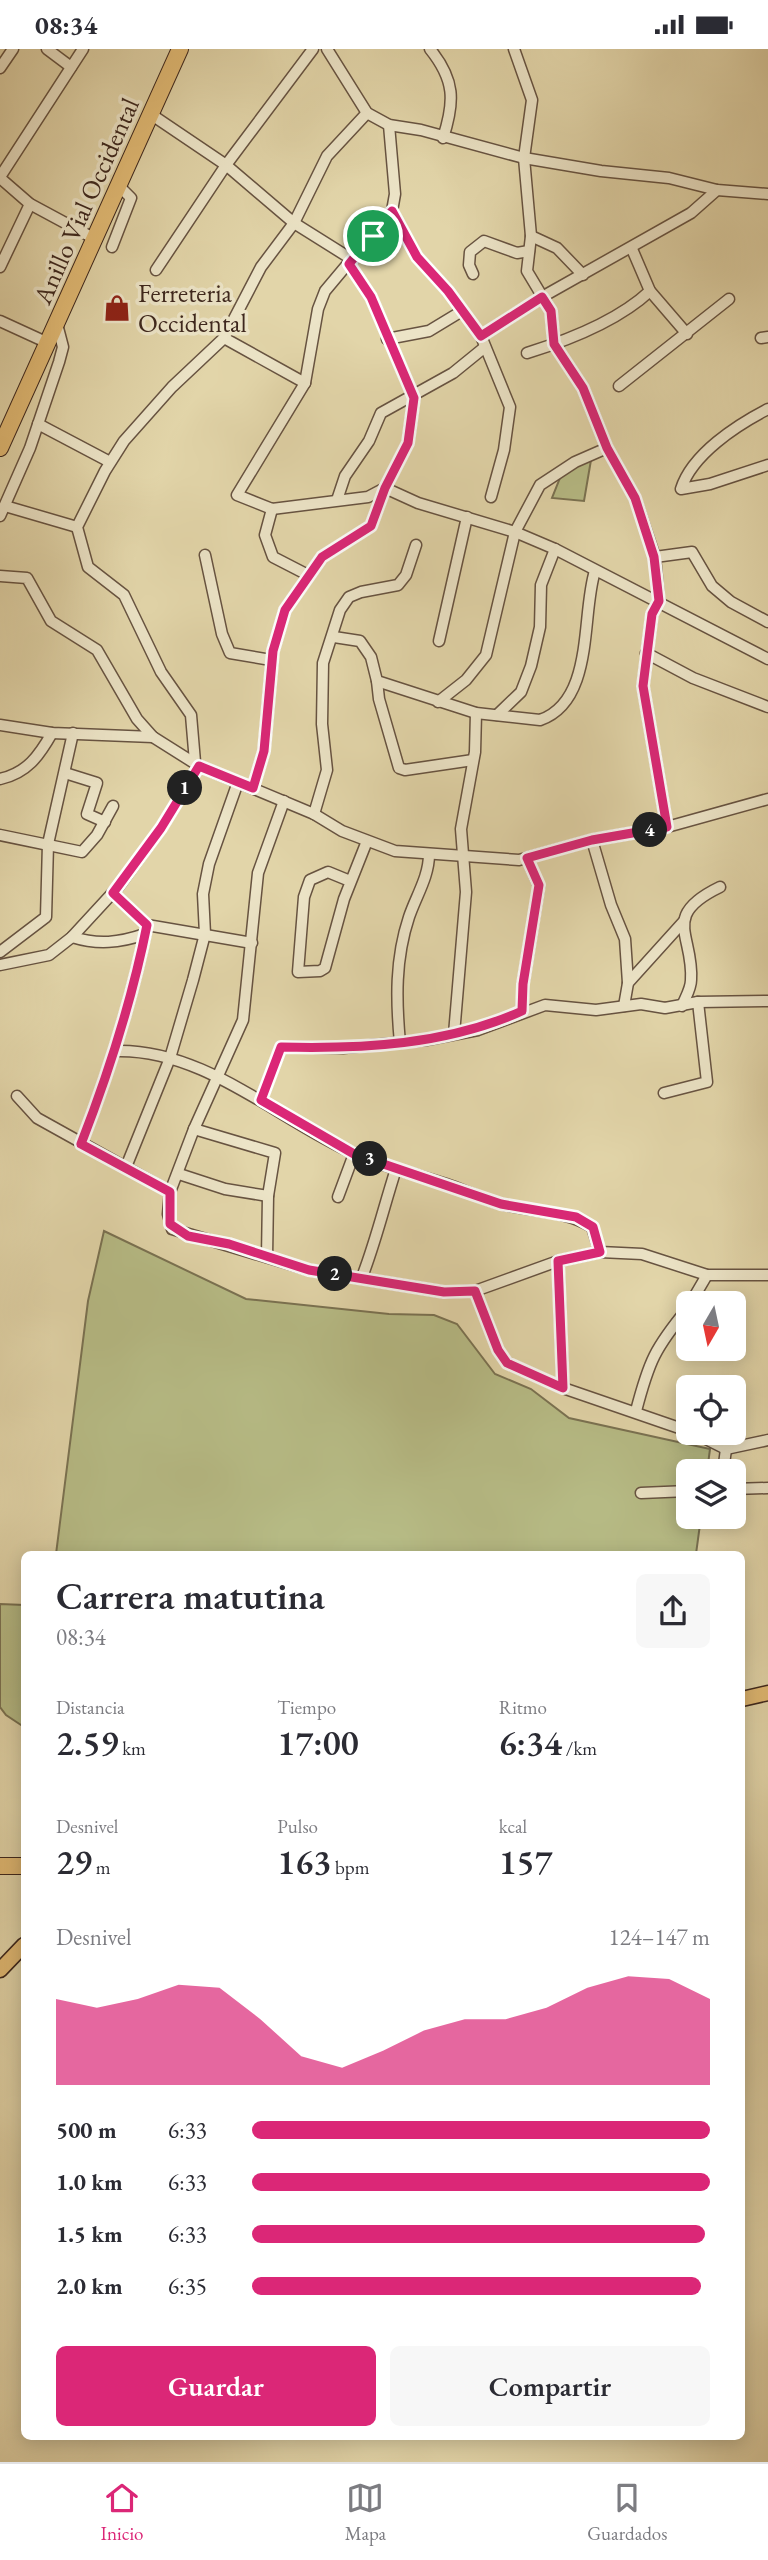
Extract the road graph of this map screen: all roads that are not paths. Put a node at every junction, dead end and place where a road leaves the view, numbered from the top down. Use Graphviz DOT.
graph roads {
  1 [pos="13,49"];
  2 [pos="47,49"];
  3 [pos="83,49"];
  4 [pos="180,49"];
  5 [pos="313,49"];
  6 [pos="327,49"];
  7 [pos="430,49"];
  8 [pos="514,49"];
  9 [pos="71,67"];
  10 [pos="0,68"];
  11 [pos="367,113"];
  12 [pos="152,115"];
  13 [pos="389,125"];
  14 [pos="443,138"];
  15 [pos="524,158"];
  16 [pos="226,165"];
  17 [pos="0,178"];
  18 [pos="119,186"];
  19 [pos="717,190"];
  20 [pos="768,194"];
  21 [pos="30,204"];
  22 [pos="392,211"];
  23 [pos="294,223"];
  24 [pos="531,236"];
  25 [pos="95,239"];
  26 [pos="112,247"];
  27 [pos="632,249"];
  28 [pos="529,251"];
  29 [pos="351,262"];
  30 [pos="0,267"];
  31 [pos="156,270"];
  32 [pos="473,274"];
  33 [pos="583,275"];
  34 [pos="650,291"];
  35 [pos="542,297"];
  36 [pos="729,299"];
  37 [pos="462,311"];
  38 [pos="0,321"];
  39 [pos="57,324"];
  40 [pos="687,334"];
  41 [pos="224,338"];
  42 [pos="387,339"];
  43 [pos="483,342"];
  44 [pos="48,343"];
  45 [pos="554,344"];
  46 [pos="527,353"];
  47 [pos="305,383"];
  48 [pos="619,386"];
  49 [pos="414,398"];
  50 [pos="768,409"];
  51 [pos="38,424"];
  52 [pos="0,448"];
  53 [pos="607,448"];
  54 [pos="110,462"];
  55 [pos="768,465"];
  56 [pos="385,488"];
  57 [pos="491,497"];
  58 [pos="337,500"];
  59 [pos="272,509"];
  60 [pos="3,511"];
  61 [pos="467,517"];
  62 [pos="77,527"];
  63 [pos="516,532"];
  64 [pos="416,545"];
  65 [pos="555,549"];
  66 [pos="205,555"];
  67 [pos="654,557"];
  68 [pos="595,571"];
  69 [pos="308,575"];
  70 [pos="0,576"];
  71 [pos="659,601"];
  72 [pos="768,622"];
  73 [pos="334,637"];
  74 [pos="439,641"];
  75 [pos="646,653"];
  76 [pos="768,659"];
  77 [pos="271,660"];
  78 [pos="377,681"];
  79 [pos="438,702"];
  80 [pos="768,707"];
  81 [pos="476,713"];
  82 [pos="497,715"];
  83 [pos="0,725"];
  84 [pos="52,733"];
  85 [pos="73,733"];
  86 [pos="153,737"];
  87 [pos="473,760"];
  88 [pos="197,764"];
  89 [pos="65,773"];
  90 [pos="0,779"];
  91 [pos="238,782"];
  92 [pos="253,788"];
  93 [pos="768,799"];
  94 [pos="284,801"];
  95 [pos="113,806"];
  96 [pos="314,814"];
  97 [pos="105,822"];
  98 [pos="667,827"];
  99 [pos="0,835"];
  100 [pos="592,840"];
  101 [pos="368,841"];
  102 [pos="48,844"];
  103 [pos="429,854"];
  104 [pos="464,856"];
  105 [pos="527,858"];
  106 [pos="350,881"];
  107 [pos="720,887"];
  108 [pos="113,893"];
  109 [pos="684,921"];
  110 [pos="146,929"];
  111 [pos="205,934"];
  112 [pos="72,937"];
  113 [pos="252,943"];
  114 [pos="0,952"];
  115 [pos="0,965"];
  116 [pos="628,983"];
  117 [pos="768,1001"];
  118 [pos="698,1002"];
  119 [pos="624,1006"];
  120 [pos="682,1006"];
  121 [pos="522,1011"];
  122 [pos="454,1034"];
  123 [pos="400,1043"];
  124 [pos="115,1051"];
  125 [pos="170,1058"];
  126 [pos="216,1079"];
  127 [pos="664,1093"];
  128 [pos="18,1096"];
  129 [pos="261,1100"];
  130 [pos="194,1129"];
  131 [pos="81,1144"];
  132 [pos="354,1154"];
  133 [pos="126,1167"];
  134 [pos="396,1169"];
  135 [pos="179,1174"];
  136 [pos="170,1192"];
  137 [pos="268,1196"];
  138 [pos="338,1197"];
  139 [pos="600,1252"];
  140 [pos="267,1257"];
  141 [pos="558,1261"];
  142 [pos="707,1275"];
  143 [pos="768,1276"];
  144 [pos="362,1277"];
  145 [pos="475,1291"];
  146 [pos="698,1291"];
  147 [pos="676,1322"];
  148 [pos="563,1388"];
  149 [pos="636,1411"];
  150 [pos="676,1426"];
  151 [pos="768,1440"];
  152 [pos="718,1445"];
  153 [pos="726,1449"];
  154 [pos="725,1459"];
  155 [pos="768,1488"];
  156 [pos="746,1489"];
  157 [pos="676,1492"];
  158 [pos="641,1493"];
  159 [pos="768,1693"];
  160 [pos="745,1698"];
  161 [pos="0,1865"];
  162 [pos="21,1866"];
  163 [pos="21,1948"];
  164 [pos="0,1970"];
  1 -- 10 [label="street"];
  2 -- 9 [label="street"];
  3 -- 9 [label="street"];
  4 -- 12 [label="highway, Anillo Vial Occidental"];
  5 -- 16 [label="street"];
  6 -- 11 [label="street"];
  7 -- 14 [label="street"];
  8 -- 15 [label="street"];
  9 -- 17 [label="street"];
  11 -- 13 [label="street"];
  11 -- 23 [label="street"];
  12 -- 16 [label="street"];
  12 -- 18 [label="highway, Anillo Vial Occidental"];
  13 -- 14 [label="street"];
  13 -- 22 [label="street"];
  14 -- 15 [label="street"];
  15 -- 19 [label="street"];
  15 -- 24 [label="street"];
  16 -- 23 [label="street"];
  16 -- 31 [label="street"];
  17 -- 21 [label="street"];
  18 -- 25 [label="highway, Anillo Vial Occidental"];
  18 -- 26 [label="street"];
  19 -- 20 [label="street"];
  19 -- 27 [label="street"];
  21 -- 25 [label="street"];
  21 -- 30 [label="street"];
  22 -- 29 [label="street"];
  22 -- 37 [label="street"];
  23 -- 29 [label="street"];
  23 -- 41 [label="street"];
  24 -- 28 [label="street"];
  24 -- 33 [label="street"];
  25 -- 39 [label="highway, Anillo Vial Occidental"];
  27 -- 33 [label="street"];
  27 -- 34 [label="street"];
  28 -- 32 [label="street"];
  28 -- 35 [label="street"];
  29 -- 42 [label="street"];
  29 -- 47 [label="street"];
  33 -- 35 [label="street"];
  34 -- 40 [label="street"];
  34 -- 45 [label="street"];
  35 -- 43 [label="street"];
  35 -- 45 [label="street"];
  36 -- 40 [label="street"];
  37 -- 42 [label="street"];
  37 -- 43 [label="street"];
  38 -- 44 [label="street"];
  39 -- 44 [label="highway, Anillo Vial Occidental"];
  39 -- 51 [label="street"];
  40 -- 48 [label="street"];
  41 -- 47 [label="street"];
  41 -- 54 [label="street"];
  42 -- 49 [label="street"];
  43 -- 49 [label="street"];
  43 -- 57 [label="street"];
  44 -- 52 [label="highway, Anillo Vial Occidental"];
  45 -- 46 [label="street"];
  45 -- 53 [label="street"];
  47 -- 59 [label="street"];
  49 -- 56 [label="street"];
  49 -- 58 [label="street"];
  50 -- 55 [label="street"];
  51 -- 54 [label="street"];
  51 -- 60 [label="street"];
  53 -- 63 [label="street"];
  53 -- 67 [label="street"];
  54 -- 62 [label="street"];
  56 -- 58 [label="street"];
  56 -- 61 [label="street"];
  56 -- 69 [label="street"];
  58 -- 59 [label="street"];
  59 -- 69 [label="street"];
  60 -- 62 [label="street"];
  61 -- 63 [label="street"];
  61 -- 74 [label="street"];
  62 -- 88 [label="street"];
  63 -- 65 [label="street"];
  63 -- 79 [label="street"];
  64 -- 73 [label="street"];
  65 -- 68 [label="street"];
  65 -- 82 [label="street"];
  66 -- 77 [label="street"];
  67 -- 71 [label="street"];
  67 -- 72 [label="street"];
  68 -- 71 [label="street"];
  68 -- 82 [label="street"];
  69 -- 77 [label="street"];
  70 -- 86 [label="street"];
  71 -- 75 [label="street"];
  71 -- 76 [label="street"];
  73 -- 78 [label="street"];
  73 -- 96 [label="street"];
  75 -- 80 [label="street"];
  75 -- 98 [label="street"];
  77 -- 92 [label="street"];
  78 -- 79 [label="street"];
  78 -- 87 [label="street"];
  79 -- 81 [label="street"];
  81 -- 82 [label="street"];
  81 -- 87 [label="street"];
  83 -- 84 [label="street"];
  84 -- 85 [label="street"];
  84 -- 90 [label="street"];
  85 -- 86 [label="street"];
  85 -- 89 [label="street"];
  86 -- 88 [label="street"];
  87 -- 104 [label="street"];
  88 -- 91 [label="street"];
  88 -- 108 [label="street"];
  89 -- 97 [label="street"];
  89 -- 102 [label="street"];
  91 -- 92 [label="street"];
  91 -- 111 [label="street"];
  92 -- 94 [label="street"];
  93 -- 98 [label="street"];
  94 -- 96 [label="street"];
  94 -- 113 [label="street"];
  95 -- 97 [label="street"];
  96 -- 101 [label="street"];
  97 -- 102 [label="street"];
  98 -- 100 [label="street"];
  99 -- 102 [label="street"];
  100 -- 105 [label="street"];
  100 -- 116 [label="street"];
  101 -- 103 [label="street"];
  101 -- 106 [label="street"];
  102 -- 114 [label="street"];
  103 -- 104 [label="street"];
  103 -- 123 [label="street"];
  104 -- 105 [label="street"];
  104 -- 122 [label="street"];
  105 -- 121 [label="street"];
  106 -- 106 [label="street"];
  107 -- 109 [label="street"];
  108 -- 110 [label="street"];
  108 -- 112 [label="street"];
  109 -- 116 [label="street"];
  109 -- 120 [label="street"];
  110 -- 111 [label="street"];
  110 -- 112 [label="street"];
  110 -- 124 [label="street"];
  111 -- 113 [label="street"];
  111 -- 125 [label="street"];
  112 -- 115 [label="street"];
  113 -- 126 [label="street"];
  116 -- 119 [label="street"];
  117 -- 118 [label="street"];
  118 -- 120 [label="street"];
  118 -- 127 [label="street"];
  119 -- 120 [label="street"];
  119 -- 121 [label="street"];
  121 -- 122 [label="street"];
  122 -- 123 [label="street"];
  123 -- 129 [label="street"];
  124 -- 125 [label="street"];
  124 -- 131 [label="street"];
  125 -- 126 [label="street"];
  125 -- 133 [label="street"];
  126 -- 129 [label="street"];
  126 -- 130 [label="street"];
  128 -- 131 [label="street"];
  129 -- 132 [label="street"];
  130 -- 135 [label="street"];
  130 -- 137 [label="street"];
  131 -- 133 [label="street"];
  132 -- 134 [label="street"];
  132 -- 138 [label="street"];
  133 -- 136 [label="street"];
  134 -- 139 [label="street"];
  134 -- 144 [label="street"];
  135 -- 136 [label="street"];
  135 -- 137 [label="street"];
  136 -- 140 [label="street"];
  137 -- 140 [label="street"];
  139 -- 141 [label="street"];
  139 -- 142 [label="street"];
  140 -- 144 [label="street"];
  141 -- 145 [label="street"];
  141 -- 148 [label="street"];
  142 -- 143 [label="street"];
  142 -- 146 [label="street"];
  144 -- 145 [label="street"];
  145 -- 148 [label="street"];
  147 -- 149 [label="street"];
  148 -- 149 [label="street"];
  149 -- 150 [label="street"];
  151 -- 153 [label="street"];
  152 -- 153 [label="street"];
  153 -- 154 [label="street"];
  155 -- 156 [label="street"];
  157 -- 158 [label="street"];
  159 -- 160 [label="main road"];
  161 -- 162 [label="highway"];
  163 -- 164 [label="main road"];
}
